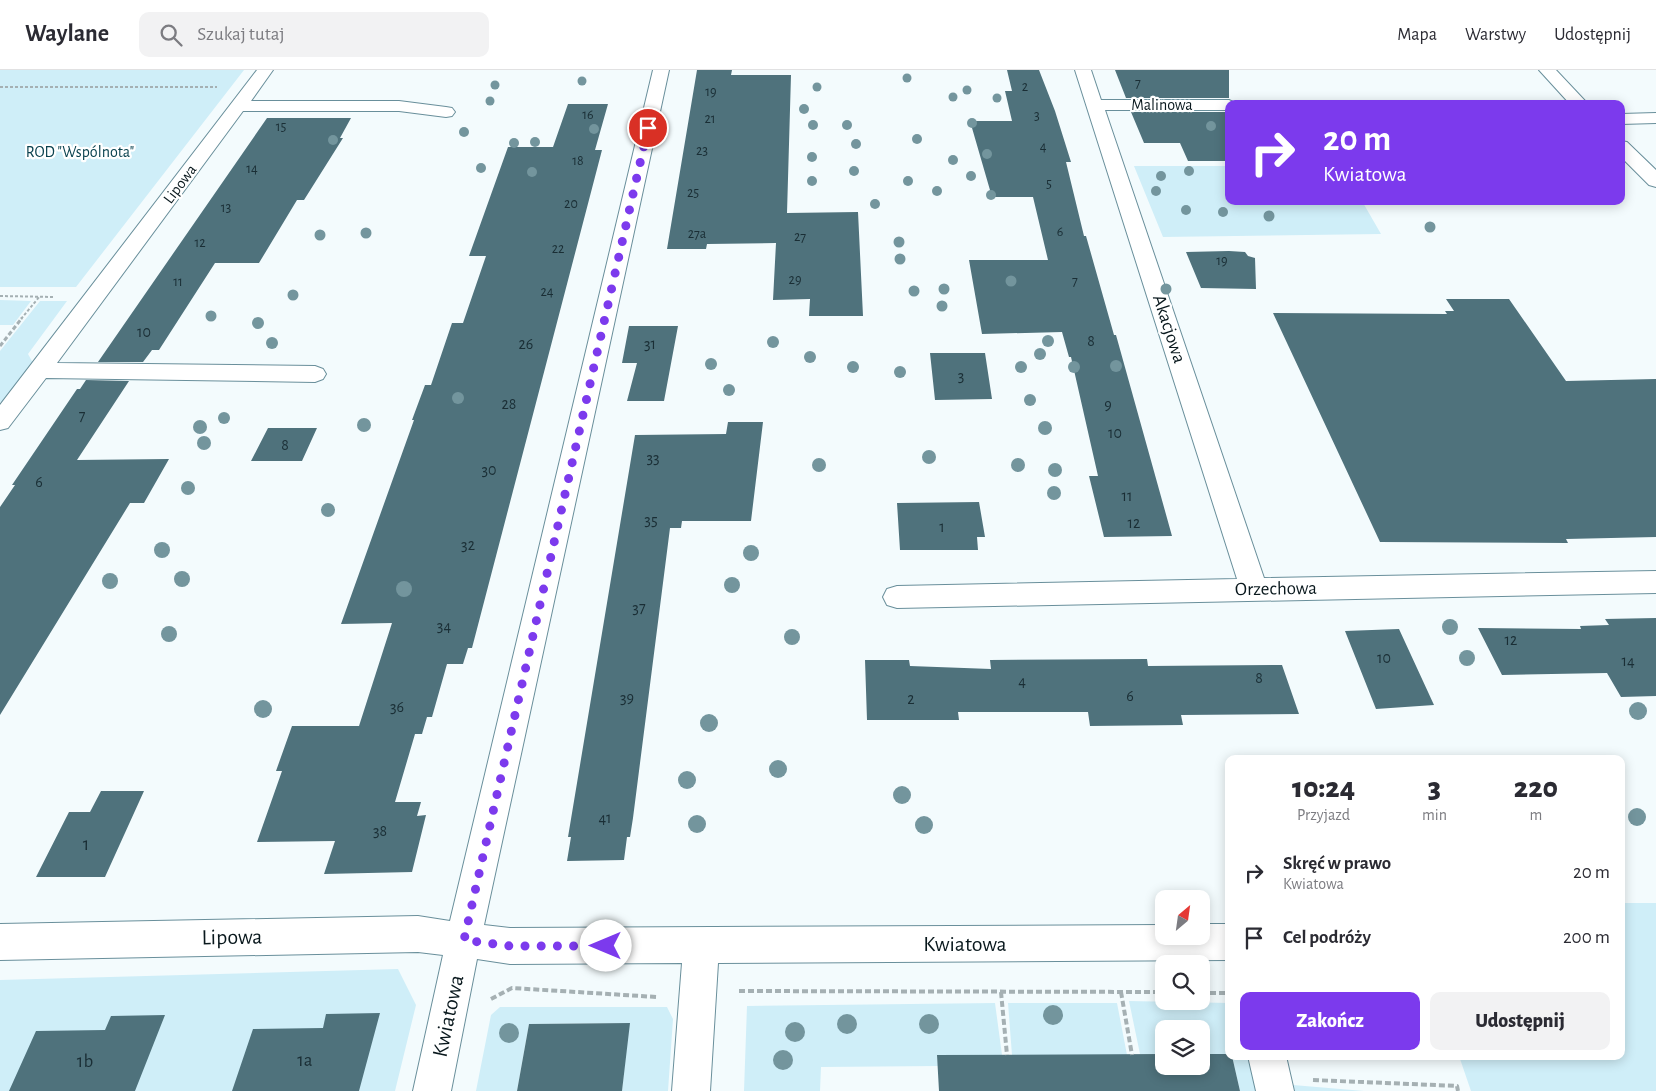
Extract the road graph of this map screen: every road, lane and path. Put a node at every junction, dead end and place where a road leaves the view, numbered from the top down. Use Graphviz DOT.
graph roads {
  1 [pos="265,70"];
  2 [pos="661,70"];
  3 [pos="1083,70"];
  4 [pos="1547,70"];
  5 [pos="0,86"];
  6 [pos="252,88"];
  7 [pos="1576,100"];
  8 [pos="1095,105"];
  9 [pos="1225,105"];
  10 [pos="239,106"];
  11 [pos="446,112"];
  12 [pos="1656,118"];
  13 [pos="1625,119"];
  14 [pos="1625,150"];
  15 [pos="1656,181"];
  16 [pos="0,296"];
  17 [pos="40,296"];
  18 [pos="94,297"];
  19 [pos="0,346"];
  20 [pos="39,370"];
  21 [pos="315,374"];
  22 [pos="0,422"];
  23 [pos="1656,582"];
  24 [pos="1254,589"];
  25 [pos="896,597"];
  26 [pos="464,940"];
  27 [pos="0,942"];
  28 [pos="1225,942"];
  29 [pos="701,946"];
  30 [pos="1000,992"];
  31 [pos="1121,992"];
  32 [pos="1155,992"];
  33 [pos="1210,993"];
  34 [pos="1225,993"];
  35 [pos="698,994"];
  36 [pos="482,1003"];
  37 [pos="1007,1055"];
  38 [pos="1132,1055"];
  39 [pos="1271,1075"];
  40 [pos="432,1091"];
  41 [pos="691,1091"];
  42 [pos="1458,1091"];
  1 -- 6 [label="street, Lipowa"];
  2 -- 26 [label="street, Kwiatowa"];
  3 -- 8 [label="street, Akacjowa"];
  4 -- 7 [label="street"];
  5 -- 6 [label="path"];
  6 -- 10 [label="street, Lipowa"];
  8 -- 9 [label="street, Malinowa"];
  8 -- 24 [label="street, Akacjowa"];
  10 -- 11 [label="street"];
  10 -- 18 [label="street, Lipowa"];
  12 -- 13 [label="street"];
  14 -- 15 [label="street"];
  16 -- 17 [label="path"];
  17 -- 18 [label="path"];
  17 -- 19 [label="path"];
  18 -- 20 [label="street, Lipowa"];
  20 -- 21 [label="street"];
  20 -- 22 [label="street, Lipowa"];
  23 -- 24 [label="street, Orzechowa"];
  24 -- 25 [label="street, Orzechowa"];
  26 -- 27 [label="street, Lipowa"];
  26 -- 29 [label="street, Kwiatowa"];
  26 -- 40 [label="street, Kwiatowa"];
  28 -- 29 [label="street, Kwiatowa"];
  29 -- 35 [label="street"];
  30 -- 31 [label="path"];
  30 -- 35 [label="path"];
  30 -- 37 [label="path"];
  31 -- 32 [label="path"];
  31 -- 38 [label="path"];
  33 -- 34 [label="path"];
  35 -- 36 [label="path"];
  35 -- 41 [label="street"];
  39 -- 42 [label="path"];
}
